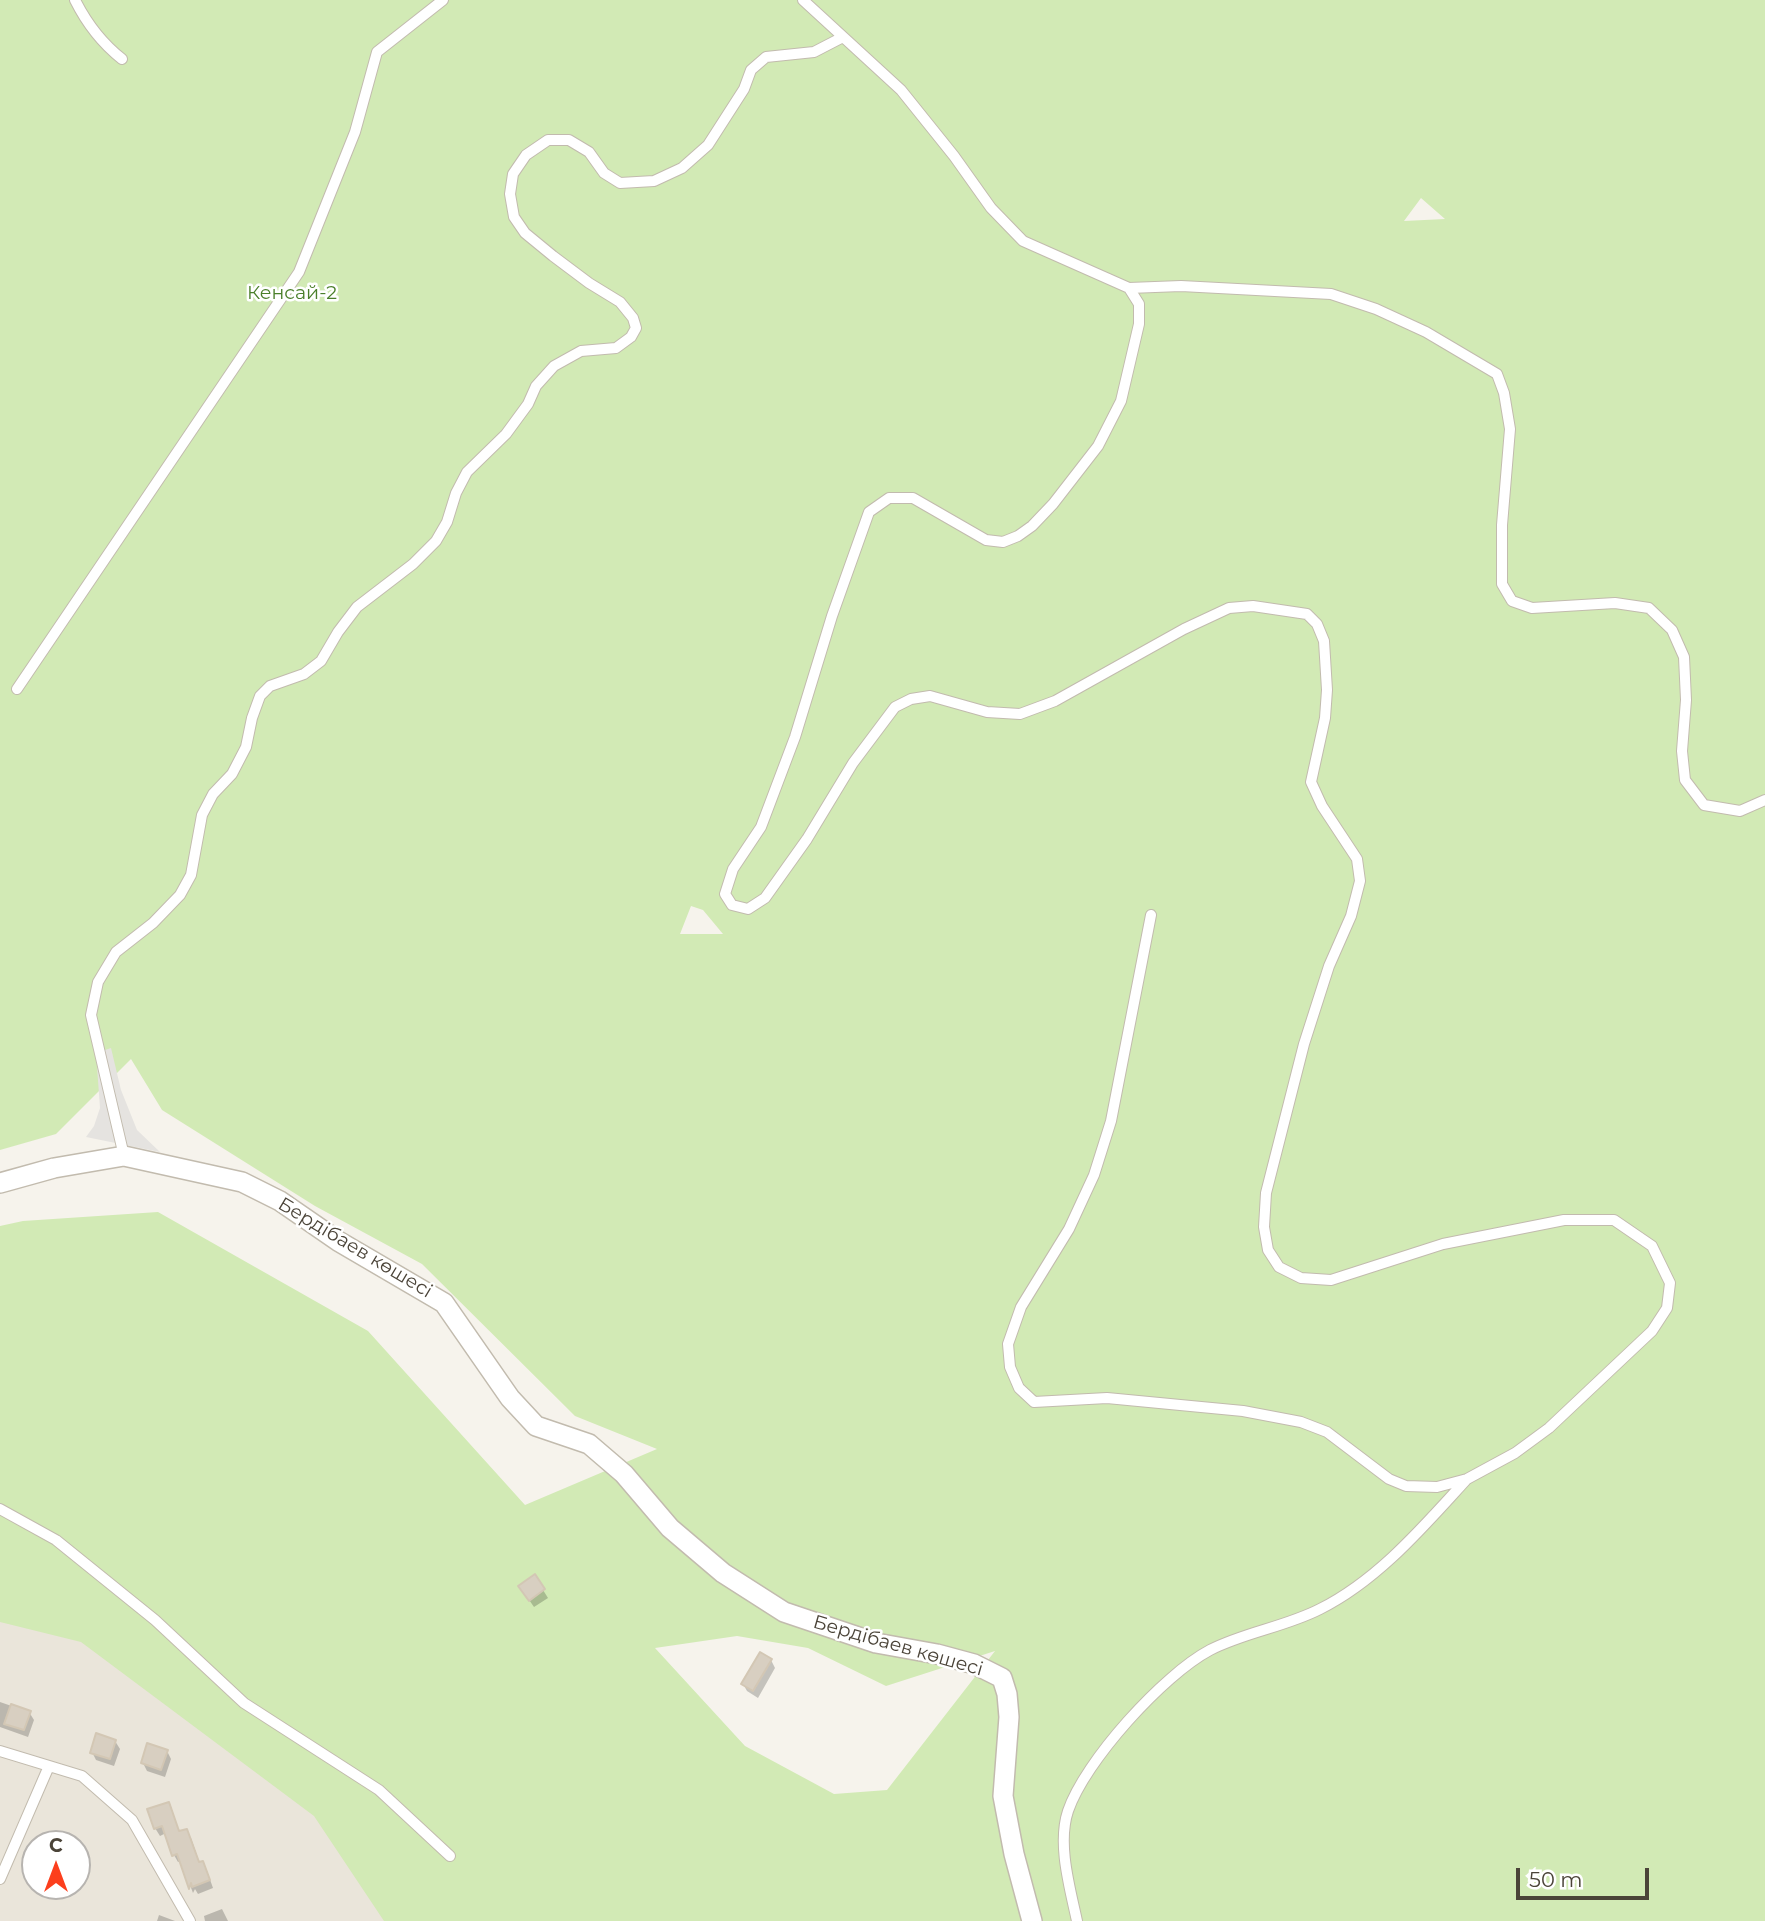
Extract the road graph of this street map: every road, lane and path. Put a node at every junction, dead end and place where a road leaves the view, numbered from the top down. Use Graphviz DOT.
graph roads {
  1 [pos="75,0"];
  2 [pos="443,0"];
  3 [pos="803,0"];
  4 [pos="843,37"];
  5 [pos="122,59"];
  6 [pos="1129,288"];
  7 [pos="17,689"];
  8 [pos="1765,800"];
  9 [pos="1151,915"];
  10 [pos="124,1156"];
  11 [pos="0,1183"];
  12 [pos="1466,1479"];
  13 [pos="0,1509"];
  14 [pos="0,1751"];
  15 [pos="49,1766"];
  16 [pos="450,1856"];
  17 [pos="0,1879"];
  18 [pos="190,1921"];
  19 [pos="1032,1921"];
  20 [pos="1077,1921"];
  1 -- 5 [label="lane"];
  2 -- 7 [label="lane"];
  3 -- 4 [label="lane"];
  4 -- 6 [label="lane"];
  4 -- 10 [label="lane"];
  6 -- 8 [label="lane"];
  6 -- 12 [label="lane"];
  9 -- 12 [label="lane"];
  10 -- 11 [label="street"];
  10 -- 19 [label="street, Бердібаев көшесі"];
  12 -- 20 [label="lane"];
  13 -- 16 [label="lane"];
  14 -- 15 [label="lane"];
  15 -- 17 [label="lane"];
  15 -- 18 [label="lane"];
}
